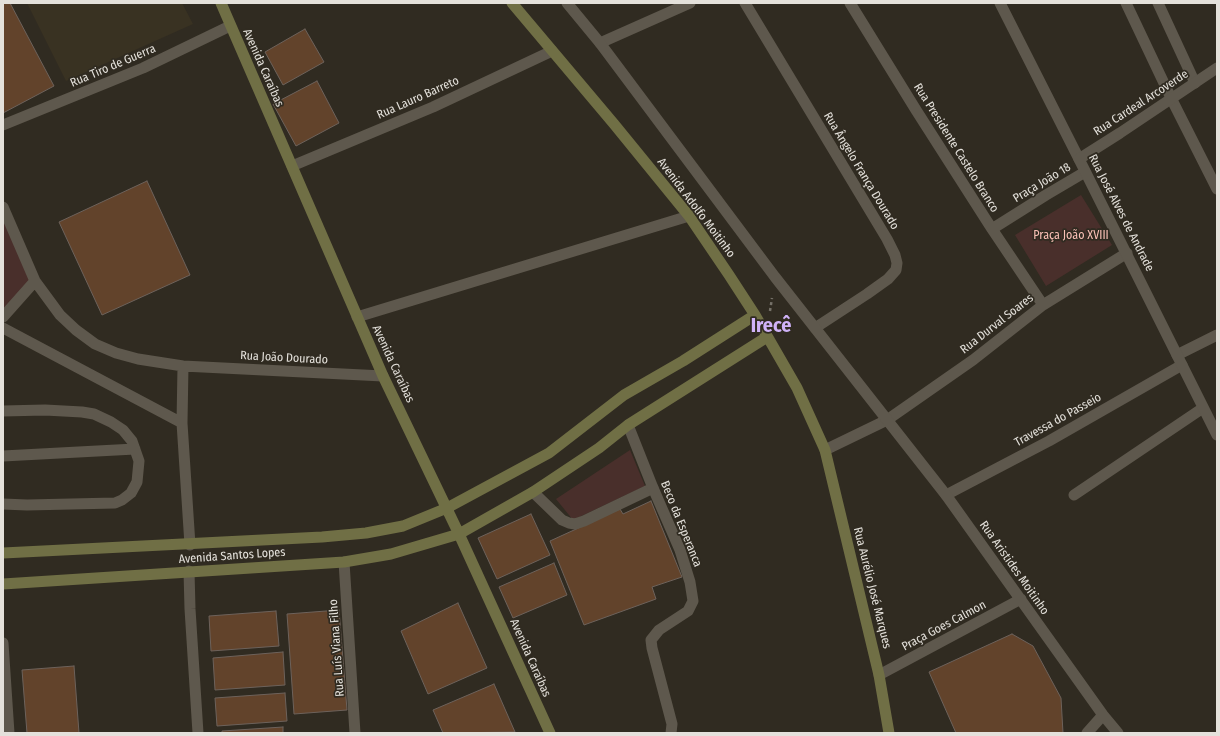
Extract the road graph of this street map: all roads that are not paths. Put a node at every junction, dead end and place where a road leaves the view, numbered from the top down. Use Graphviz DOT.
graph roads {
  1 [pos="221,3"];
  2 [pos="512,3"];
  3 [pos="567,3"];
  4 [pos="690,3"];
  5 [pos="745,3"];
  6 [pos="850,3"];
  7 [pos="1000,3"];
  8 [pos="1126,3"];
  9 [pos="1158,3"];
  10 [pos="230,26"];
  11 [pos="600,43"];
  12 [pos="552,51"];
  13 [pos="1217,68"];
  14 [pos="1195,83"];
  15 [pos="1171,98"];
  16 [pos="3,125"];
  17 [pos="1079,159"];
  18 [pos="292,166"];
  19 [pos="1085,172"];
  20 [pos="1217,189"];
  21 [pos="3,207"];
  22 [pos="689,216"];
  23 [pos="992,229"];
  24 [pos="1127,253"];
  25 [pos="35,281"];
  26 [pos="1043,305"];
  27 [pos="755,315"];
  28 [pos="3,317"];
  29 [pos="358,317"];
  30 [pos="3,328"];
  31 [pos="815,328"];
  32 [pos="1217,335"];
  33 [pos="767,337"];
  34 [pos="1179,360"];
  35 [pos="183,366"];
  36 [pos="383,376"];
  37 [pos="1203,408"];
  38 [pos="3,411"];
  39 [pos="887,420"];
  40 [pos="182,423"];
  41 [pos="628,425"];
  42 [pos="1217,435"];
  43 [pos="136,449"];
  44 [pos="825,450"];
  45 [pos="3,456"];
  46 [pos="653,488"];
  47 [pos="533,492"];
  48 [pos="946,495"];
  49 [pos="1074,495"];
  50 [pos="3,504"];
  51 [pos="447,508"];
  52 [pos="459,534"];
  53 [pos="190,545"];
  54 [pos="3,553"];
  55 [pos="344,562"];
  56 [pos="189,571"];
  57 [pos="3,584"];
  58 [pos="1021,600"];
  59 [pos="3,643"];
  60 [pos="879,676"];
  61 [pos="1104,715"];
  62 [pos="9,733"];
  63 [pos="198,733"];
  64 [pos="355,733"];
  65 [pos="550,733"];
  66 [pos="672,733"];
  67 [pos="889,733"];
  68 [pos="1087,733"];
  69 [pos="1118,733"];
  1 -- 10 [label="main road, Avenida Caraíbas"];
  2 -- 12 [label="main road, Avenida Adolfo Moitinho"];
  3 -- 11 [label="street, Avenida Adolfo Moitinho"];
  4 -- 11 [label="street"];
  5 -- 31 [label="street, Rua Ângelo França Dourado"];
  6 -- 23 [label="street, Rua Presidente Castelo Branco"];
  7 -- 17 [label="street, Rua José Alves de Andrade"];
  8 -- 15 [label="street"];
  9 -- 14 [label="street"];
  10 -- 16 [label="street, Rua Tiro de Guerra"];
  10 -- 18 [label="main road, Avenida Caraíbas"];
  11 -- 31 [label="street, Avenida Adolfo Moitinho"];
  12 -- 18 [label="street, Rua Lauro Barreto"];
  12 -- 22 [label="main road, Avenida Adolfo Moitinho"];
  13 -- 14 [label="street, Rua Cardeal Arcoverde"];
  14 -- 15 [label="street, Rua Cardeal Arcoverde"];
  15 -- 17 [label="street, Rua Cardeal Arcoverde"];
  15 -- 20 [label="street"];
  17 -- 19 [label="street, Rua José Alves de Andrade"];
  18 -- 29 [label="main road, Avenida Caraíbas"];
  19 -- 23 [label="street, Praça João 18"];
  19 -- 24 [label="street, Rua José Alves de Andrade"];
  21 -- 25 [label="street, Rua João Dourado"];
  22 -- 27 [label="main road, Avenida Adolfo Moitinho"];
  22 -- 29 [label="street"];
  23 -- 26 [label="street, Rua Presidente Castelo Branco"];
  24 -- 26 [label="street, Rua Durval Soares"];
  24 -- 34 [label="street, Rua José Alves de Andrade"];
  25 -- 28 [label="street"];
  25 -- 35 [label="street, Rua João Dourado"];
  26 -- 39 [label="street, Rua Durval Soares"];
  27 -- 33 [label="main road, Avenida Adolfo Moitinho"];
  27 -- 51 [label="main road, Avenida Santos Lopes"];
  29 -- 36 [label="main road, Avenida Caraíbas"];
  30 -- 40 [label="street"];
  31 -- 39 [label="street, Avenida Adolfo Moitinho"];
  32 -- 34 [label="street, Travessa do Passeio"];
  33 -- 41 [label="main road, Avenida Santos Lopes"];
  33 -- 44 [label="main road, Avenida Adolfo Moitinho"];
  34 -- 37 [label="street, Rua José Alves de Andrade"];
  34 -- 48 [label="street, Travessa do Passeio"];
  35 -- 36 [label="street, Rua João Dourado"];
  35 -- 40 [label="street"];
  36 -- 51 [label="main road, Avenida Caraíbas"];
  37 -- 42 [label="street, Rua José Alves de Andrade"];
  37 -- 49 [label="street"];
  38 -- 43 [label="street"];
  39 -- 44 [label="street, Rua Durval Soares"];
  39 -- 48 [label="street, Rua Aristides Moitinho"];
  40 -- 53 [label="street"];
  41 -- 46 [label="street, Beco da Esperanca"];
  41 -- 47 [label="main road, Avenida Santos Lopes"];
  43 -- 45 [label="street"];
  43 -- 50 [label="street"];
  44 -- 60 [label="main road, Rua Aurélio José Marques"];
  46 -- 47 [label="street"];
  46 -- 66 [label="street, Beco da Esperanca"];
  47 -- 52 [label="main road, Avenida Santos Lopes"];
  48 -- 58 [label="street, Rua Aristides Moitinho"];
  51 -- 52 [label="main road, Avenida Caraíbas"];
  51 -- 53 [label="main road, Avenida Santos Lopes"];
  52 -- 55 [label="main road, Avenida Santos Lopes"];
  52 -- 65 [label="main road, Avenida Caraíbas"];
  53 -- 54 [label="main road, Avenida Santos Lopes"];
  55 -- 56 [label="main road, Avenida Santos Lopes"];
  55 -- 64 [label="street, Rua Luís Viana Filho"];
  56 -- 57 [label="main road, Avenida Santos Lopes"];
  56 -- 63 [label="street"];
  58 -- 60 [label="street, Praça Goes Calmon"];
  58 -- 61 [label="street, Rua Aristides Moitinho"];
  59 -- 62 [label="street"];
  60 -- 67 [label="main road, Rua Aurélio José Marques"];
  61 -- 68 [label="street"];
  61 -- 69 [label="street, Rua Aristides Moitinho"];
}
